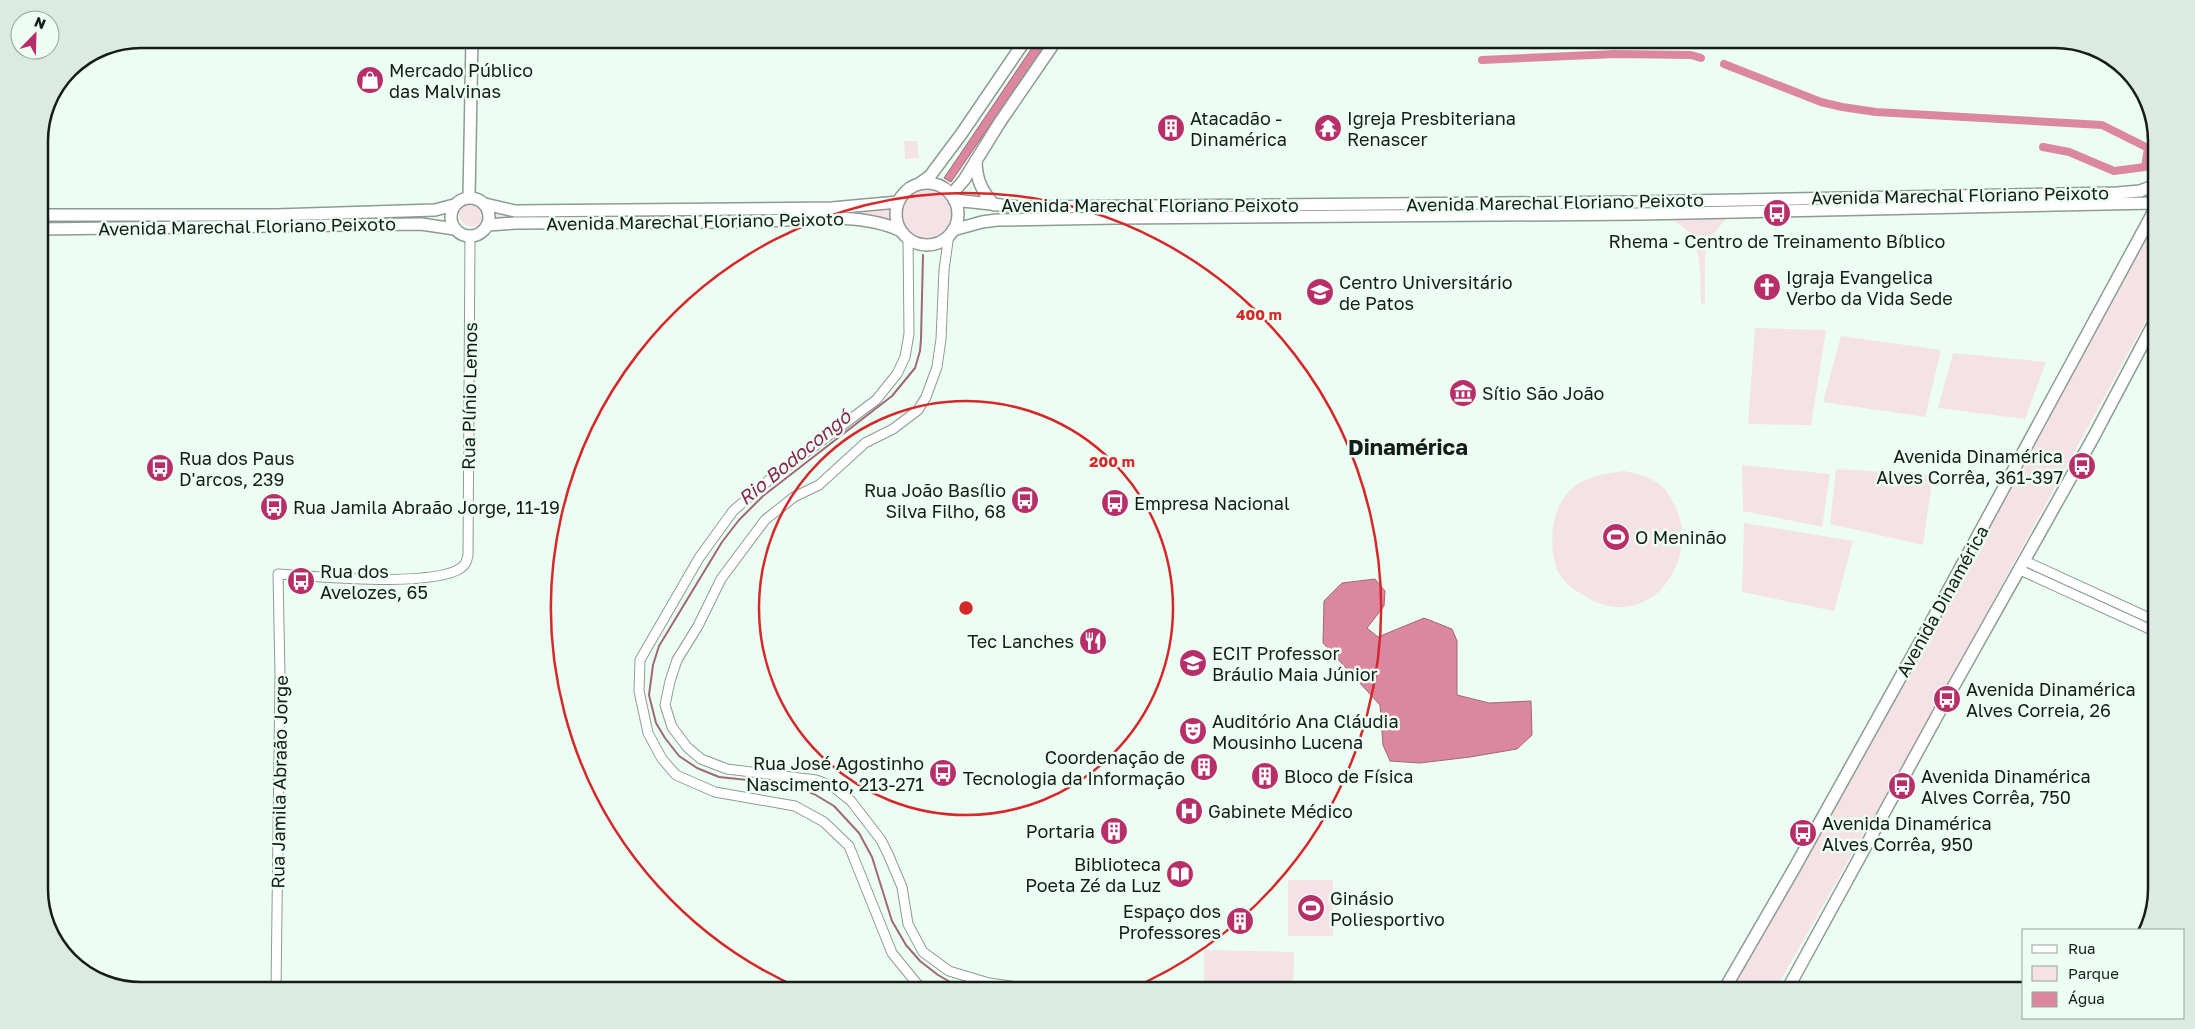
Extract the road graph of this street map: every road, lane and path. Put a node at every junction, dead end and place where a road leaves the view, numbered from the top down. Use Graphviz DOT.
graph roads {
  1 [pos="472,48"];
  2 [pos="1020,48"];
  3 [pos="1051,48"];
  4 [pos="976,159"];
  5 [pos="919,184"];
  6 [pos="2147,189"];
  7 [pos="469,197"];
  8 [pos="953,198"];
  9 [pos="898,202"];
  10 [pos="485,204"];
  11 [pos="454,205"];
  12 [pos="994,206"];
  13 [pos="2147,207"];
  14 [pos="48,215"];
  15 [pos="2147,222"];
  16 [pos="488,226"];
  17 [pos="48,229"];
  18 [pos="455,229"];
  19 [pos="951,232"];
  20 [pos="904,234"];
  21 [pos="470,236"];
  22 [pos="2147,335"];
  23 [pos="2023,566"];
  24 [pos="278,574"];
  25 [pos="2148,618"];
  26 [pos="2148,628"];
  27 [pos="276,982"];
  28 [pos="916,982"];
  29 [pos="986,982"];
  30 [pos="1729,982"];
  31 [pos="1791,982"];
  1 -- 7 [label="main road"];
  2 -- 5 [label="main road"];
  3 -- 4 [label="main road"];
  4 -- 8 [label="main road"];
  4 -- 12 [label="main road"];
  5 -- 8 [label="main road"];
  5 -- 9 [label="main road"];
  6 -- 12 [label="main road, Avenida Marechal Floriano Peixoto"];
  7 -- 10 [label="main road"];
  7 -- 11 [label="main road"];
  8 -- 12 [label="main road, Avenida Marechal Floriano Peixoto"];
  8 -- 19 [label="main road"];
  9 -- 10 [label="main road, Avenida Marechal Floriano Peixoto"];
  9 -- 20 [label="main road"];
  10 -- 16 [label="main road"];
  11 -- 14 [label="main road, Avenida Marechal Floriano Peixoto"];
  11 -- 18 [label="main road"];
  13 -- 19 [label="main road, Avenida Marechal Floriano Peixoto"];
  15 -- 30 [label="main road, Avenida Dinamérica"];
  16 -- 20 [label="main road, Avenida Marechal Floriano Peixoto"];
  16 -- 21 [label="main road"];
  17 -- 18 [label="main road, Avenida Marechal Floriano Peixoto"];
  18 -- 21 [label="main road"];
  19 -- 20 [label="main road"];
  19 -- 29 [label="street"];
  20 -- 28 [label="street"];
  21 -- 24 [label="street, Rua Plínio Lemos"];
  22 -- 23 [label="main road"];
  23 -- 25 [label="street"];
  23 -- 26 [label="street"];
  23 -- 31 [label="main road"];
  24 -- 27 [label="street, Rua Jamila Abraão Jorge"];
}
